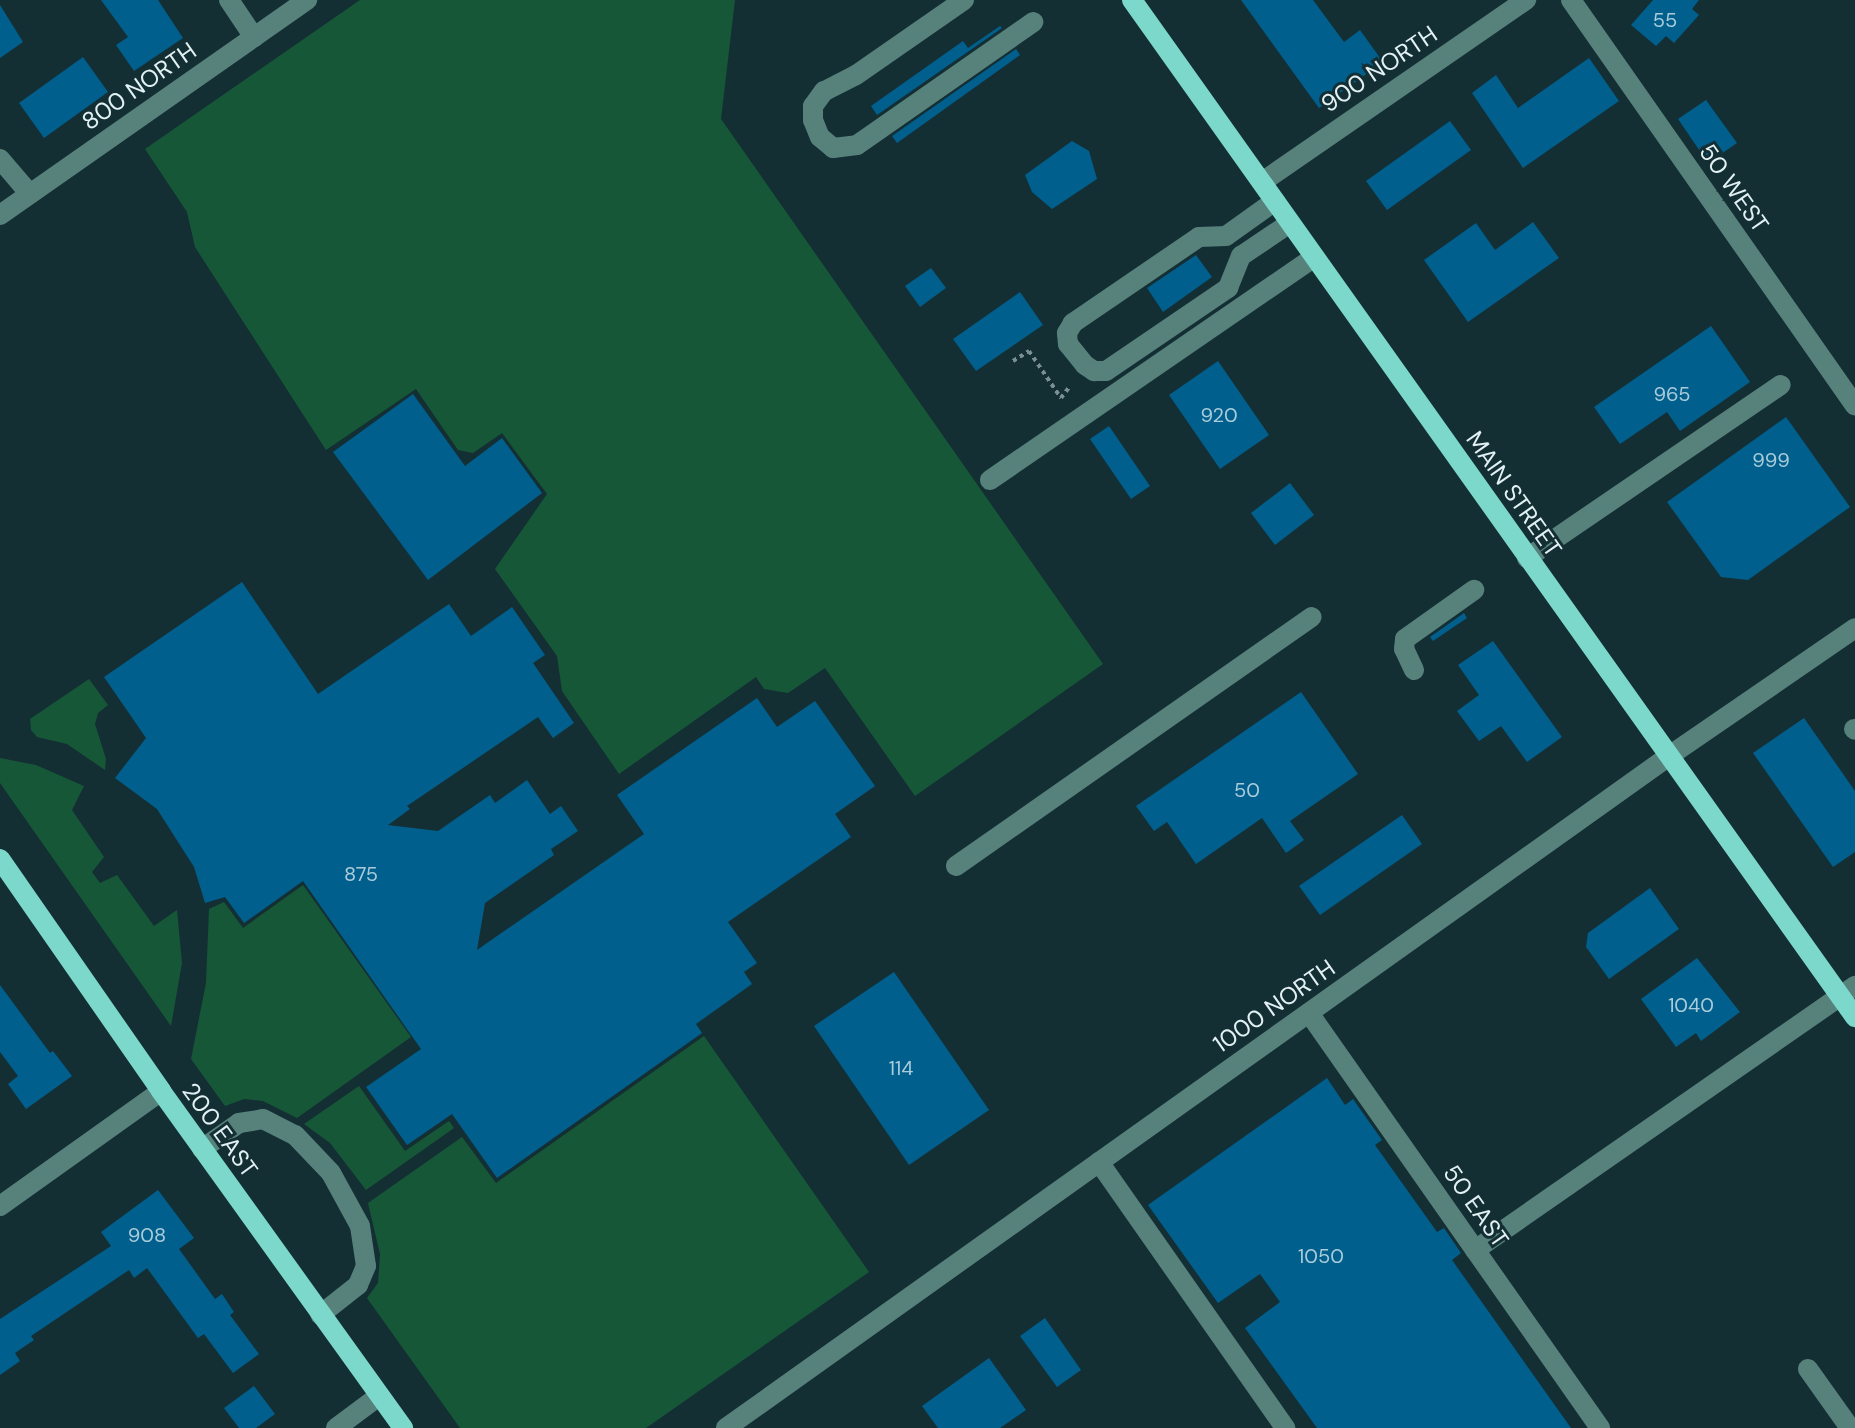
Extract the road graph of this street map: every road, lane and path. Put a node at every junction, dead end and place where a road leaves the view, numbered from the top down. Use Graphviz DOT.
graph roads {
  1 [pos="229,0"];
  2 [pos="964,0"];
  3 [pos="1132,0"];
  4 [pos="1526,0"];
  5 [pos="1571,0"];
  6 [pos="302,2"];
  7 [pos="1033,22"];
  8 [pos="254,37"];
  9 [pos="0,159"];
  10 [pos="1262,182"];
  11 [pos="30,194"];
  12 [pos="1275,201"];
  13 [pos="0,215"];
  14 [pos="1290,223"];
  15 [pos="1314,257"];
  16 [pos="1013,361"];
  17 [pos="1781,385"];
  18 [pos="1070,386"];
  19 [pos="1855,406"];
  20 [pos="990,480"];
  21 [pos="1527,558"];
  22 [pos="1474,590"];
  23 [pos="1311,617"];
  24 [pos="1855,628"];
  25 [pos="1414,670"];
  26 [pos="1672,754"];
  27 [pos="0,859"];
  28 [pos="956,866"];
  29 [pos="1848,991"];
  30 [pos="1309,1013"];
  31 [pos="1855,1017"];
  32 [pos="161,1091"];
  33 [pos="202,1149"];
  34 [pos="1099,1162"];
  35 [pos="0,1206"];
  36 [pos="1475,1250"];
  37 [pos="320,1315"];
  38 [pos="1808,1369"];
  39 [pos="379,1396"];
  40 [pos="336,1428"];
  41 [pos="403,1428"];
  42 [pos="726,1428"];
  43 [pos="1285,1428"];
  44 [pos="1600,1428"];
  45 [pos="1850,1428"];
  1 -- 8 [label="street"];
  2 -- 7 [label="street"];
  3 -- 10 [label="main road, MAIN STREET"];
  4 -- 10 [label="street, 900 NORTH"];
  5 -- 19 [label="street, 50 WEST"];
  6 -- 8 [label="street, 800 NORTH"];
  8 -- 11 [label="street, 800 NORTH"];
  9 -- 11 [label="street"];
  10 -- 12 [label="main road, MAIN STREET"];
  11 -- 13 [label="street, 800 NORTH"];
  12 -- 14 [label="main road, MAIN STREET"];
  12 -- 14 [label="street"];
  14 -- 15 [label="main road, MAIN STREET"];
  15 -- 20 [label="street"];
  15 -- 21 [label="main road, MAIN STREET"];
  16 -- 18 [label="path"];
  17 -- 21 [label="street"];
  21 -- 26 [label="main road, MAIN STREET"];
  22 -- 25 [label="street"];
  23 -- 28 [label="street"];
  24 -- 26 [label="street, 1000 NORTH"];
  26 -- 29 [label="main road, MAIN STREET"];
  26 -- 30 [label="street, 1000 NORTH"];
  27 -- 32 [label="main road, 200 EAST"];
  29 -- 31 [label="main road, MAIN STREET"];
  29 -- 36 [label="street"];
  30 -- 34 [label="street, 1000 NORTH"];
  30 -- 36 [label="street, 50 EAST"];
  32 -- 33 [label="main road, 200 EAST"];
  32 -- 35 [label="street"];
  33 -- 37 [label="main road, 200 EAST"];
  33 -- 37 [label="street"];
  34 -- 42 [label="street, 1000 NORTH"];
  34 -- 43 [label="street"];
  36 -- 44 [label="street, 50 EAST"];
  37 -- 39 [label="main road, 200 EAST"];
  38 -- 45 [label="street"];
  39 -- 40 [label="street"];
  39 -- 41 [label="main road, 200 EAST"];
}
